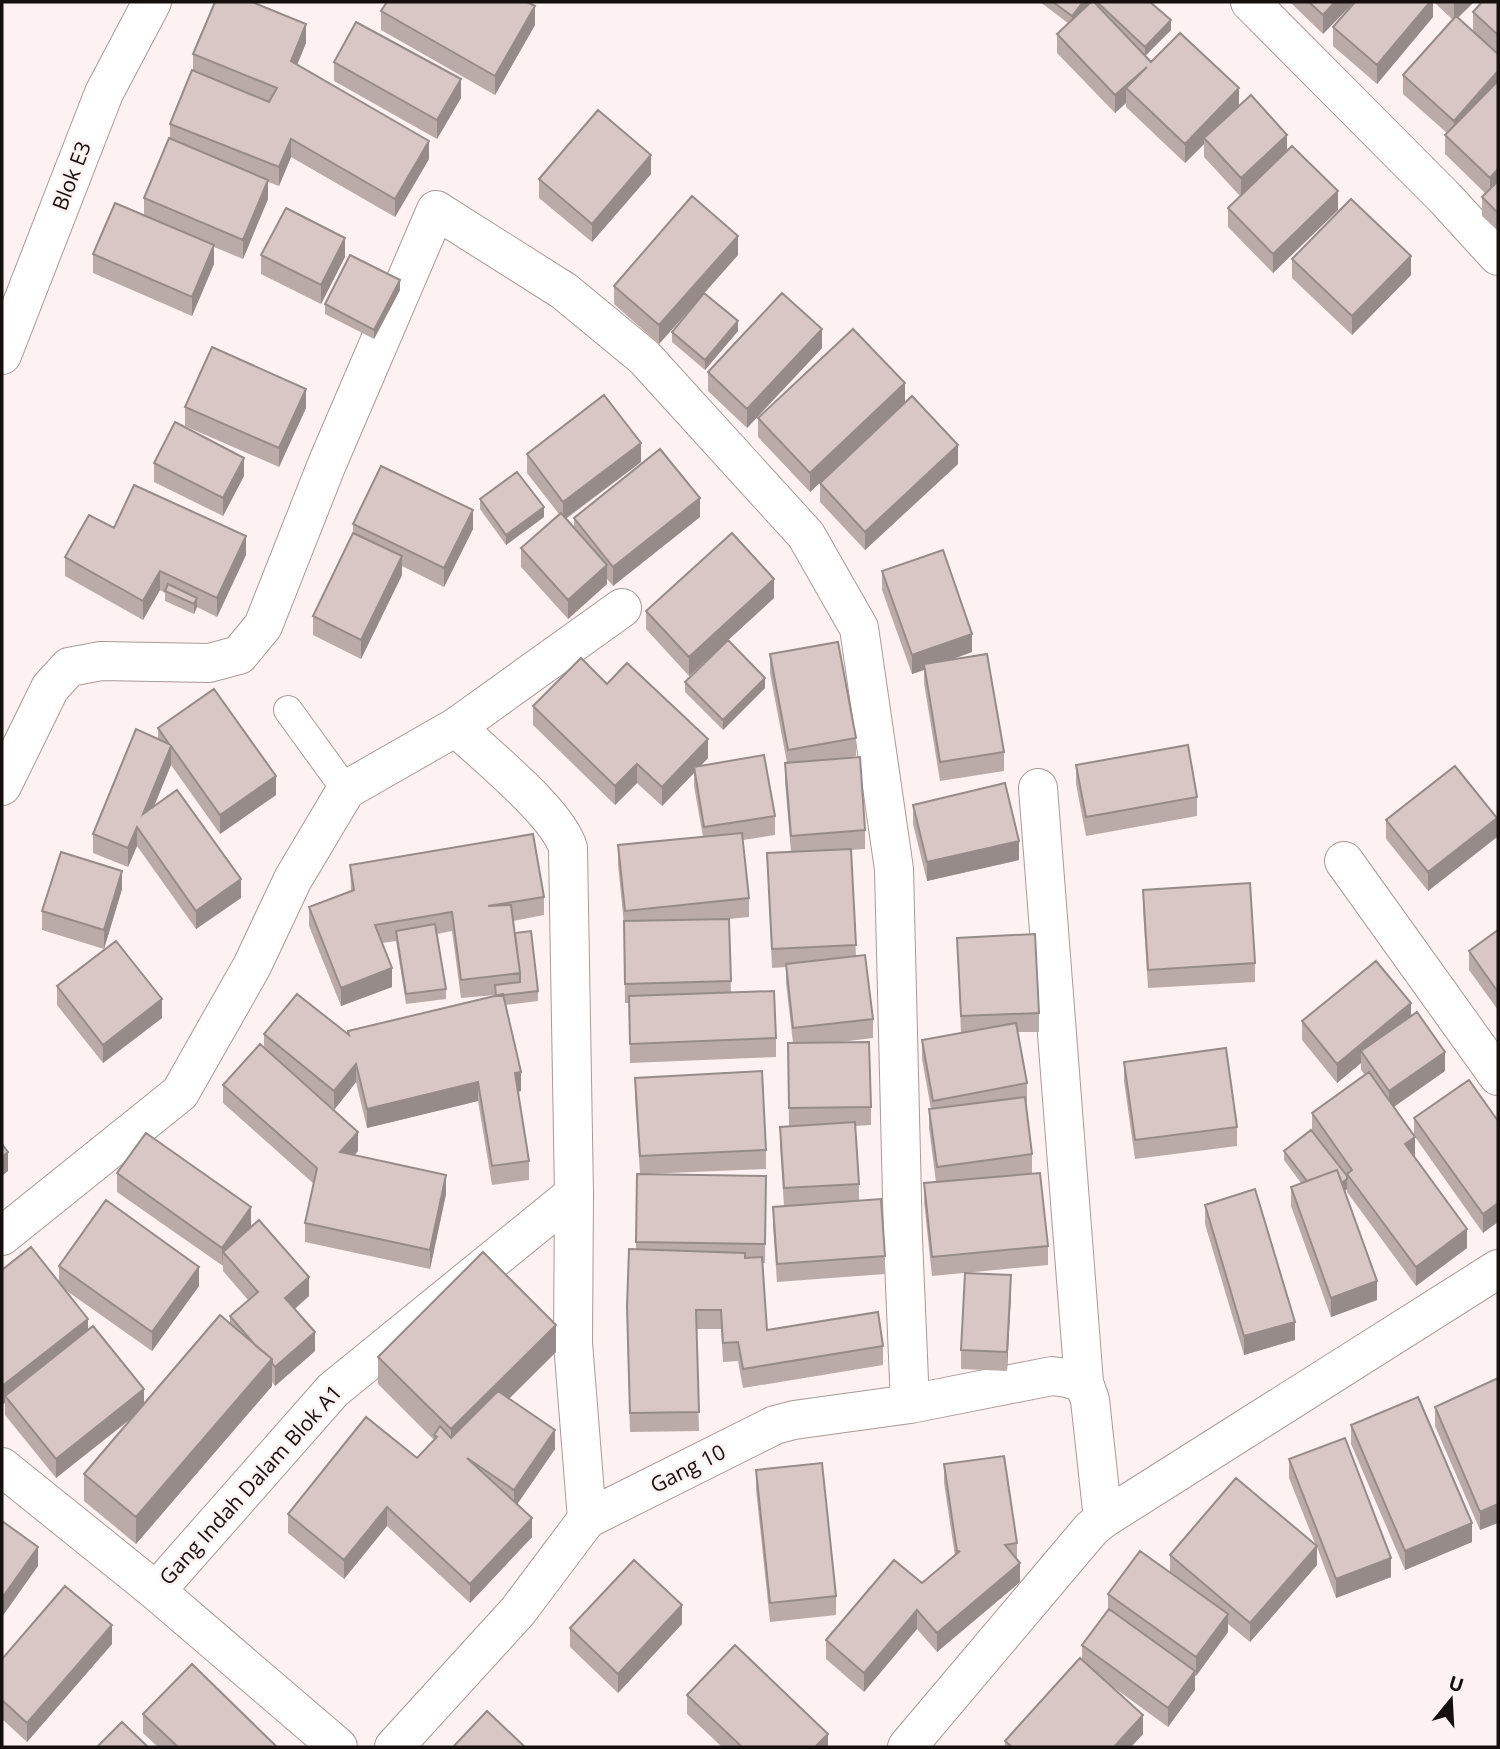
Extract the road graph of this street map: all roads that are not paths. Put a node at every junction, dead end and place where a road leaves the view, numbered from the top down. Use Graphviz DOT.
graph roads {
  1 [pos="152,2"];
  2 [pos="1250,2"];
  3 [pos="1498,256"];
  4 [pos="2,355"];
  5 [pos="622,608"];
  6 [pos="288,710"];
  7 [pos="456,727"];
  8 [pos="2,786"];
  9 [pos="1038,788"];
  10 [pos="346,790"];
  11 [pos="1344,861"];
  12 [pos="1498,1076"];
  13 [pos="574,1194"];
  14 [pos="2,1236"];
  15 [pos="1498,1269"];
  16 [pos="1084,1383"];
  17 [pos="910,1404"];
  18 [pos="2,1468"];
  19 [pos="587,1519"];
  20 [pos="1103,1519"];
  21 [pos="156,1591"];
  22 [pos="338,1747"];
  23 [pos="394,1747"];
  24 [pos="907,1747"];
  1 -- 4 [label="street, Blok E3"];
  2 -- 3 [label="street"];
  5 -- 7 [label="street"];
  6 -- 10 [label="lane"];
  7 -- 10 [label="street"];
  7 -- 13 [label="street"];
  8 -- 17 [label="street"];
  9 -- 16 [label="street"];
  10 -- 14 [label="street"];
  11 -- 12 [label="street"];
  13 -- 19 [label="street"];
  13 -- 21 [label="street, Gang Indah Dalam Blok A1"];
  15 -- 20 [label="street"];
  16 -- 17 [label="street, Gang 10"];
  16 -- 20 [label="street"];
  17 -- 19 [label="street, Gang 10"];
  18 -- 21 [label="street"];
  19 -- 23 [label="street, Gang 10"];
  20 -- 24 [label="street"];
  21 -- 22 [label="street"];
}
